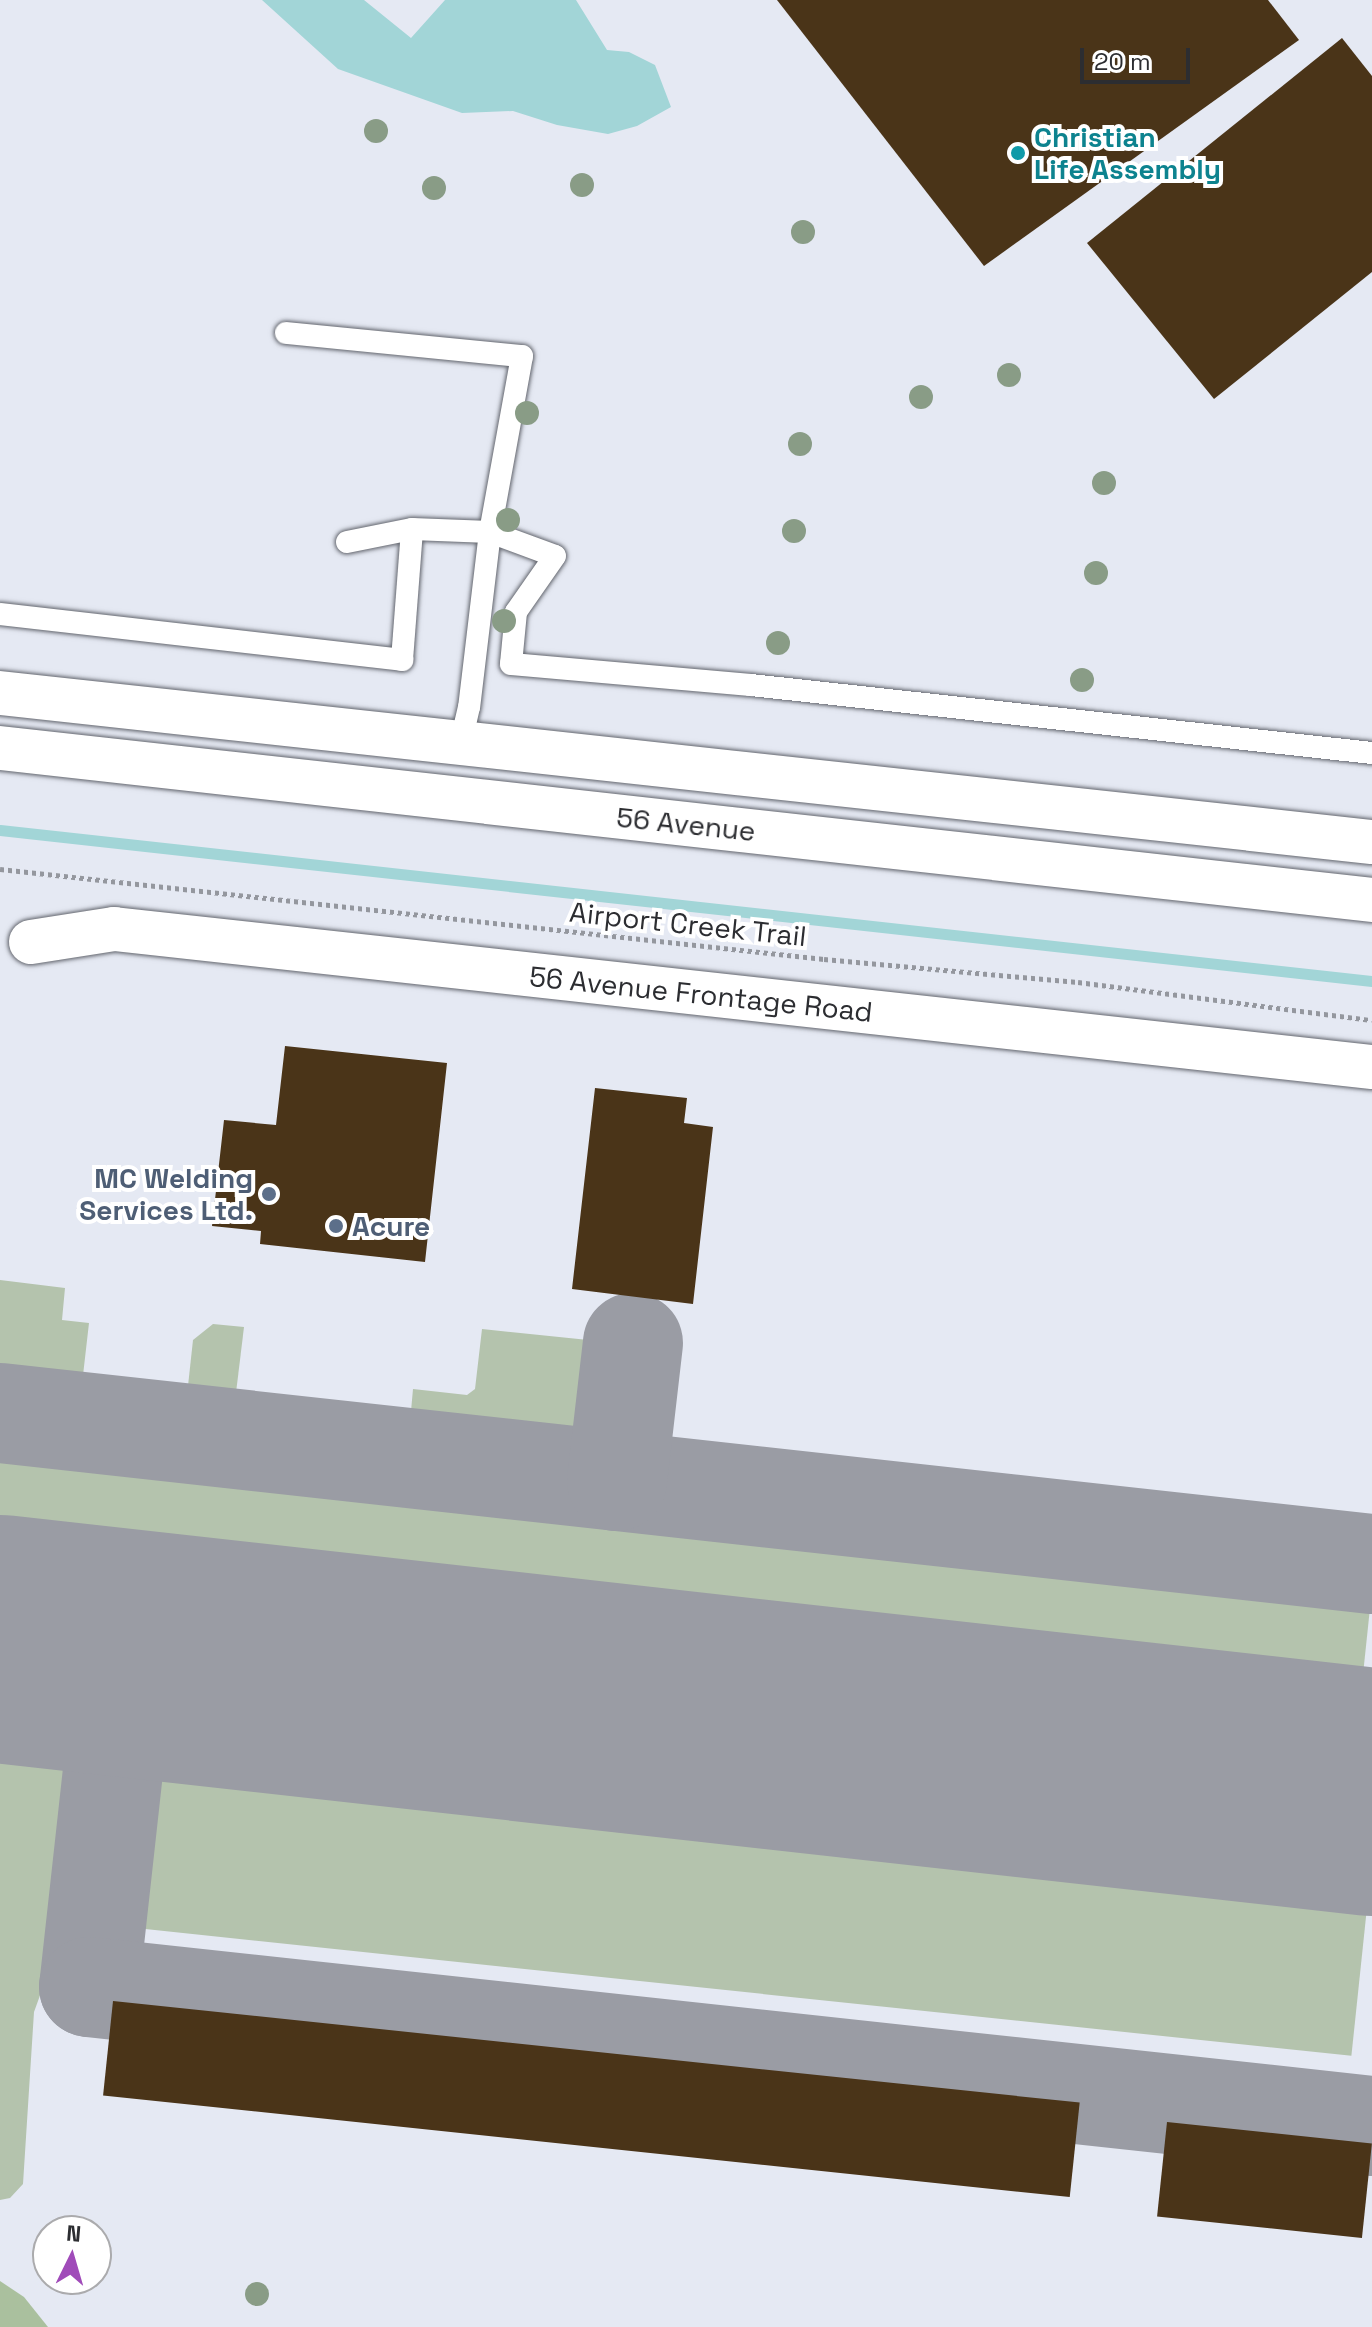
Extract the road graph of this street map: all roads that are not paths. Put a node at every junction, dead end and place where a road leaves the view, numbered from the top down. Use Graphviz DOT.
graph roads {
  1 [pos="286,333"];
  2 [pos="412,529"];
  3 [pos="490,532"];
  4 [pos="347,542"];
  5 [pos="0,614"];
  6 [pos="0,693"];
  7 [pos="461,742"];
  8 [pos="0,748"];
  9 [pos="1372,753"];
  10 [pos="424,795"];
  11 [pos="1372,842"];
  12 [pos="1372,900"];
  13 [pos="31,942"];
  14 [pos="1372,1067"];
  1 -- 3 [label="lane"];
  2 -- 3 [label="lane"];
  2 -- 4 [label="lane"];
  2 -- 5 [label="lane"];
  3 -- 7 [label="lane"];
  3 -- 9 [label="lane"];
  6 -- 7 [label="main road, 56 Avenue"];
  7 -- 10 [label="main road"];
  7 -- 11 [label="main road, 56 Avenue"];
  8 -- 10 [label="main road, 56 Avenue"];
  10 -- 12 [label="main road, 56 Avenue"];
  13 -- 14 [label="main road, 56 Avenue Frontage Road"];
}
